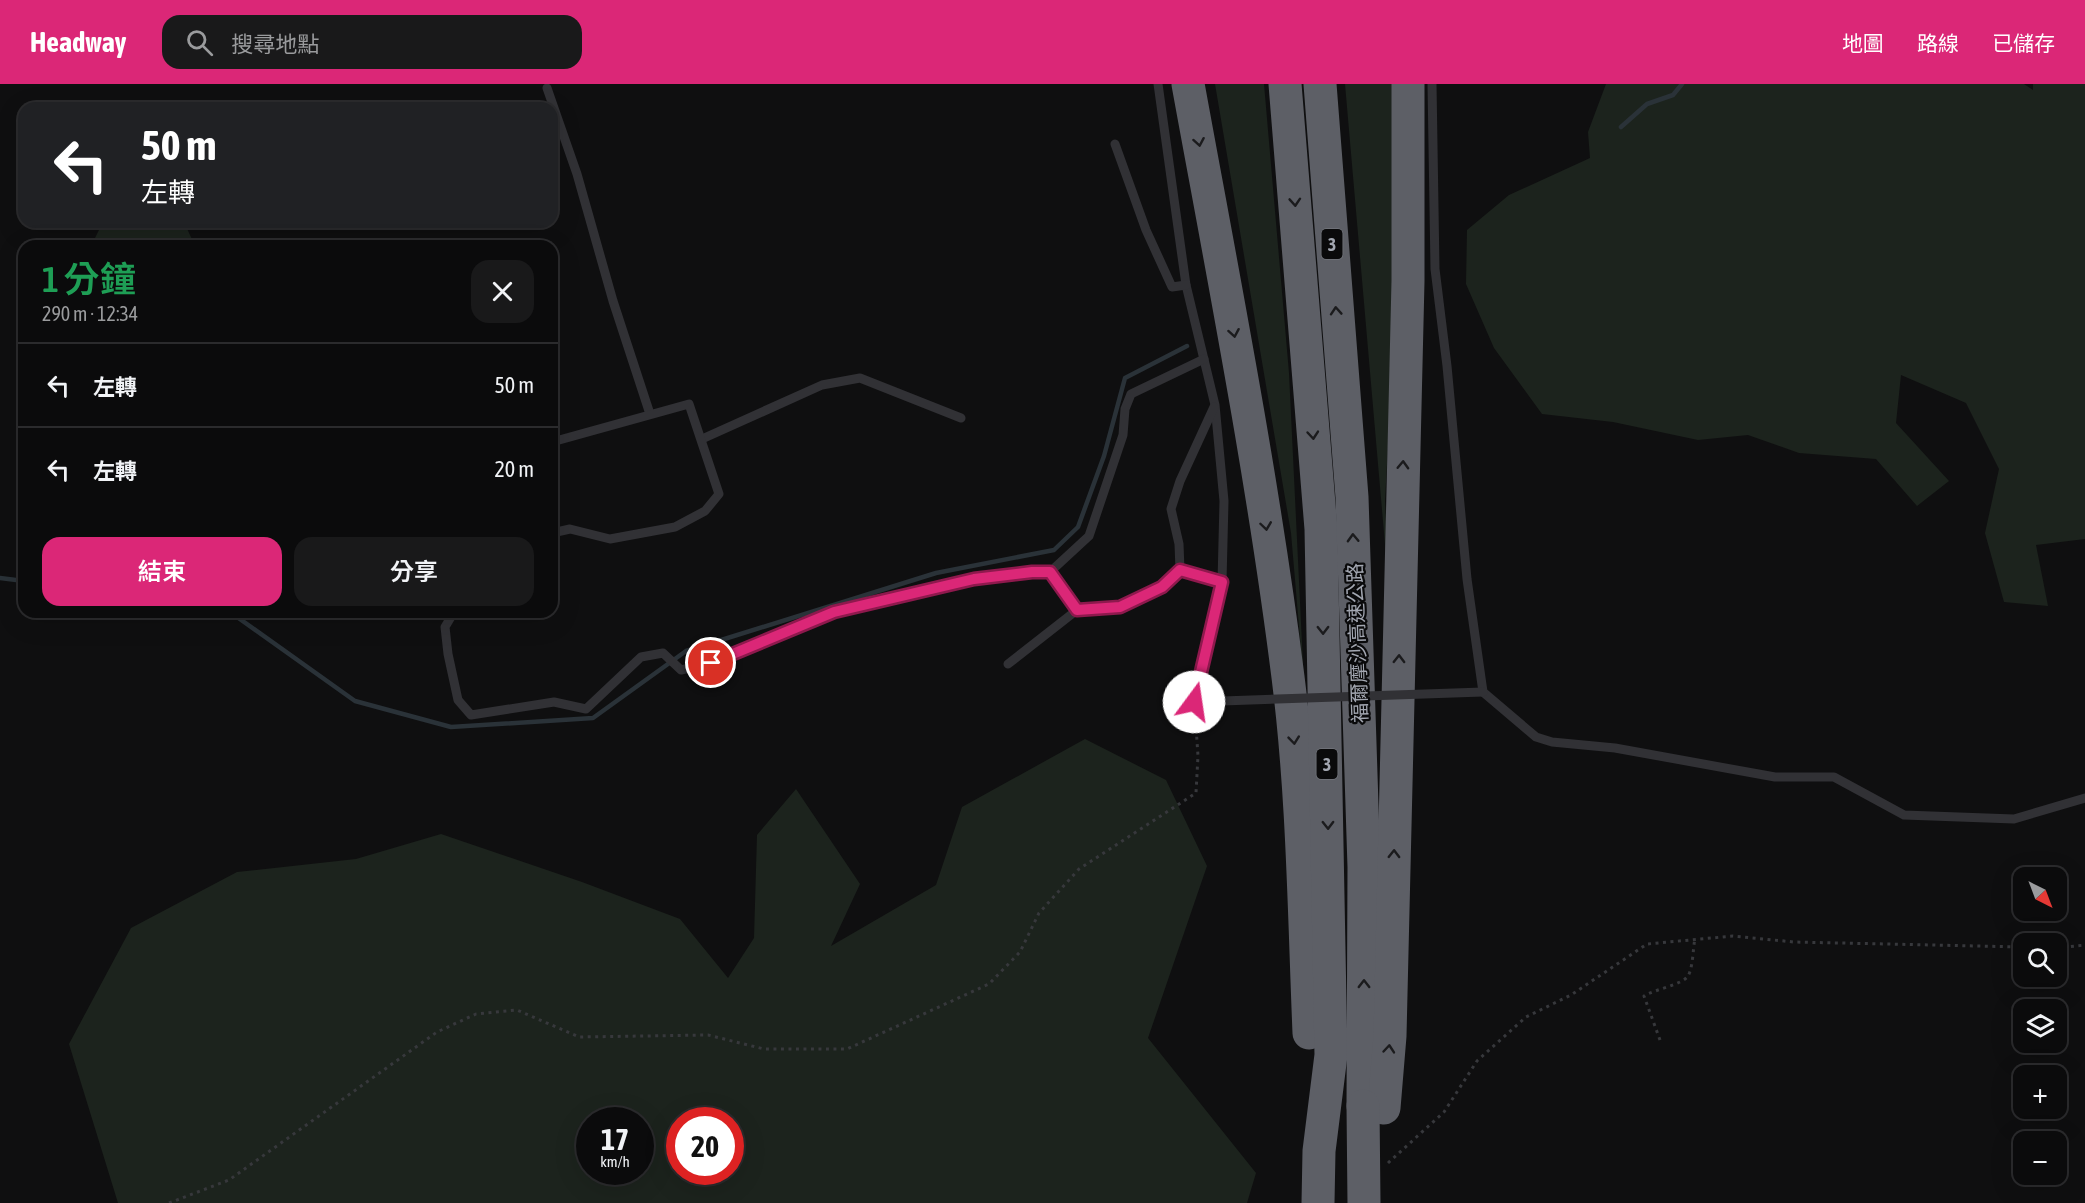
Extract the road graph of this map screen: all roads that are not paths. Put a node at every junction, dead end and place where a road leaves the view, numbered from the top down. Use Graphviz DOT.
graph roads {
  1 [pos="1158,84"];
  2 [pos="1188,84"];
  3 [pos="1285,84"];
  4 [pos="1320,84"];
  5 [pos="1408,84"];
  6 [pos="1432,84"];
  7 [pos="547,88"];
  8 [pos="552,102"];
  9 [pos="558,119"];
  10 [pos="1115,144"];
  11 [pos="1186,285"];
  12 [pos="1204,359"];
  13 [pos="1215,405"];
  14 [pos="650,414"];
  15 [pos="961,418"];
  16 [pos="702,439"];
  17 [pos="558,440"];
  18 [pos="558,532"];
  19 [pos="1180,570"];
  20 [pos="1050,572"];
  21 [pos="1222,582"];
  22 [pos="1077,610"];
  23 [pos="450,618"];
  24 [pos="1008,664"];
  25 [pos="1483,692"];
  26 [pos="2085,798"];
  27 [pos="1374,1107"];
  28 [pos="1319,1151"];
  29 [pos="1318,1203"];
  30 [pos="1364,1203"];
  31 [pos="1373,1203"];
  1 -- 11 [label="lane"];
  2 -- 28 [label="highway, one-way"];
  3 -- 28 [label="highway, 福爾摩沙高速公路 / 3, one-way"];
  27 -- 4 [label="highway, 福爾摩沙高速公路 / 3, one-way"];
  27 -- 5 [label="highway, one-way"];
  6 -- 25 [label="lane"];
  7 -- 8 [label="lane"];
  9 -- 14 [label="lane"];
  10 -- 11 [label="lane"];
  11 -- 12 [label="lane"];
  12 -- 13 [label="lane"];
  12 -- 20 [label="lane"];
  13 -- 19 [label="lane"];
  13 -- 21 [label="lane"];
  14 -- 16 [label="lane"];
  14 -- 17 [label="lane"];
  15 -- 16 [label="lane"];
  16 -- 18 [label="lane"];
  19 -- 21 [label="lane"];
  19 -- 22 [label="lane"];
  20 -- 22 [label="lane"];
  20 -- 23 [label="lane"];
  21 -- 25 [label="lane, bridge"];
  22 -- 24 [label="lane"];
  25 -- 26 [label="lane"];
  27 -- 30 [label="highway, 福爾摩沙高速公路 / 3, bridge"];
  27 -- 31 [label="highway"];
  28 -- 29 [label="highway, 3"];
}
